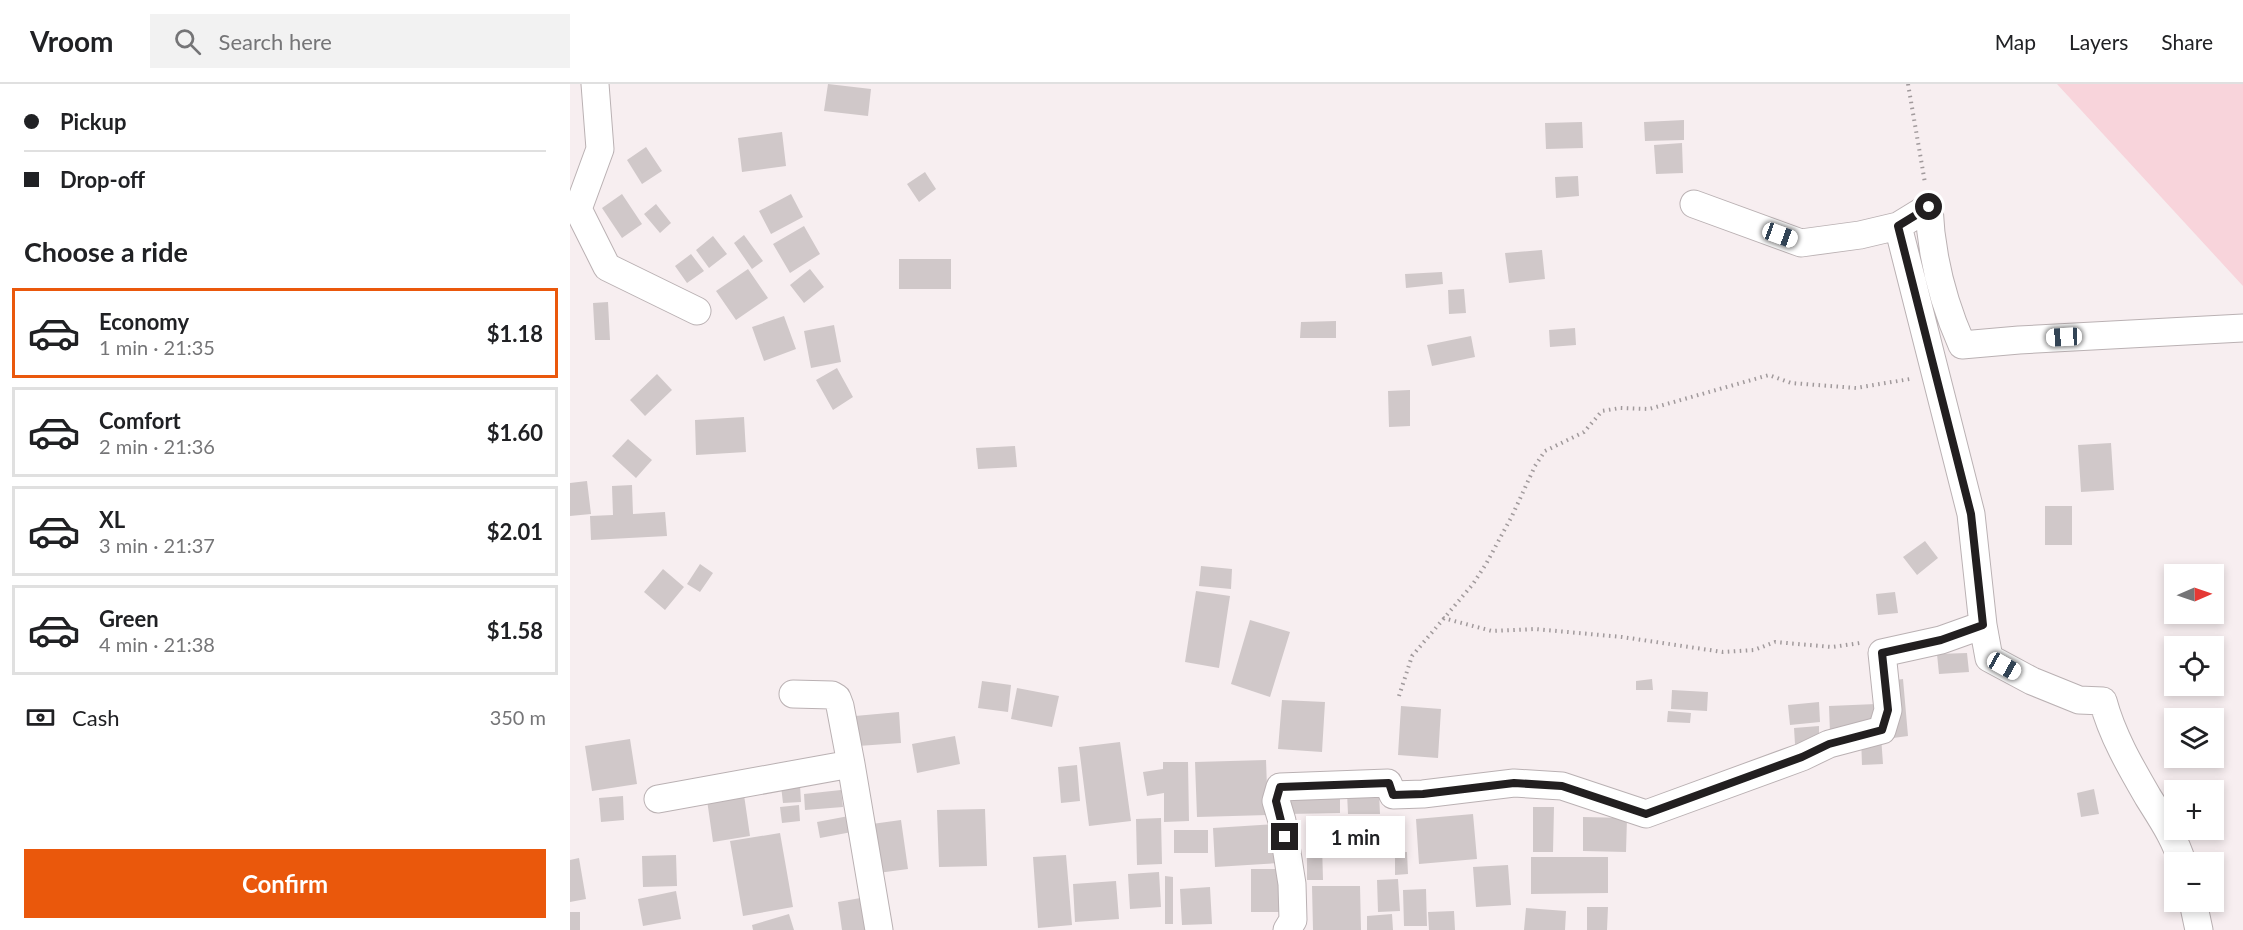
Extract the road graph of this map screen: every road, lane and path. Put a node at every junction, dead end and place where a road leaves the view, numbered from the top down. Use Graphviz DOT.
graph roads {
  1 [pos="595,84"];
  2 [pos="1908,84"];
  3 [pos="1694,204"];
  4 [pos="1929,207"];
  5 [pos="1898,226"];
  6 [pos="697,312"];
  7 [pos="2243,328"];
  8 [pos="1936,374"];
  9 [pos="1443,618"];
  10 [pos="1983,625"];
  11 [pos="1882,653"];
  12 [pos="793,694"];
  13 [pos="1400,696"];
  14 [pos="850,764"];
  15 [pos="657,799"];
  16 [pos="2179,852"];
  17 [pos="2195,912"];
  18 [pos="879,930"];
  19 [pos="1287,930"];
  20 [pos="2199,930"];
  1 -- 6 [label="street"];
  2 -- 4 [label="path"];
  3 -- 5 [label="street"];
  4 -- 5 [label="street"];
  4 -- 7 [label="street"];
  5 -- 8 [label="street"];
  8 -- 9 [label="path"];
  8 -- 10 [label="street"];
  9 -- 11 [label="path"];
  9 -- 13 [label="path"];
  10 -- 11 [label="street"];
  10 -- 16 [label="street"];
  11 -- 19 [label="street"];
  12 -- 14 [label="street"];
  14 -- 15 [label="street"];
  14 -- 18 [label="street"];
  17 -- 20 [label="street"];
}
